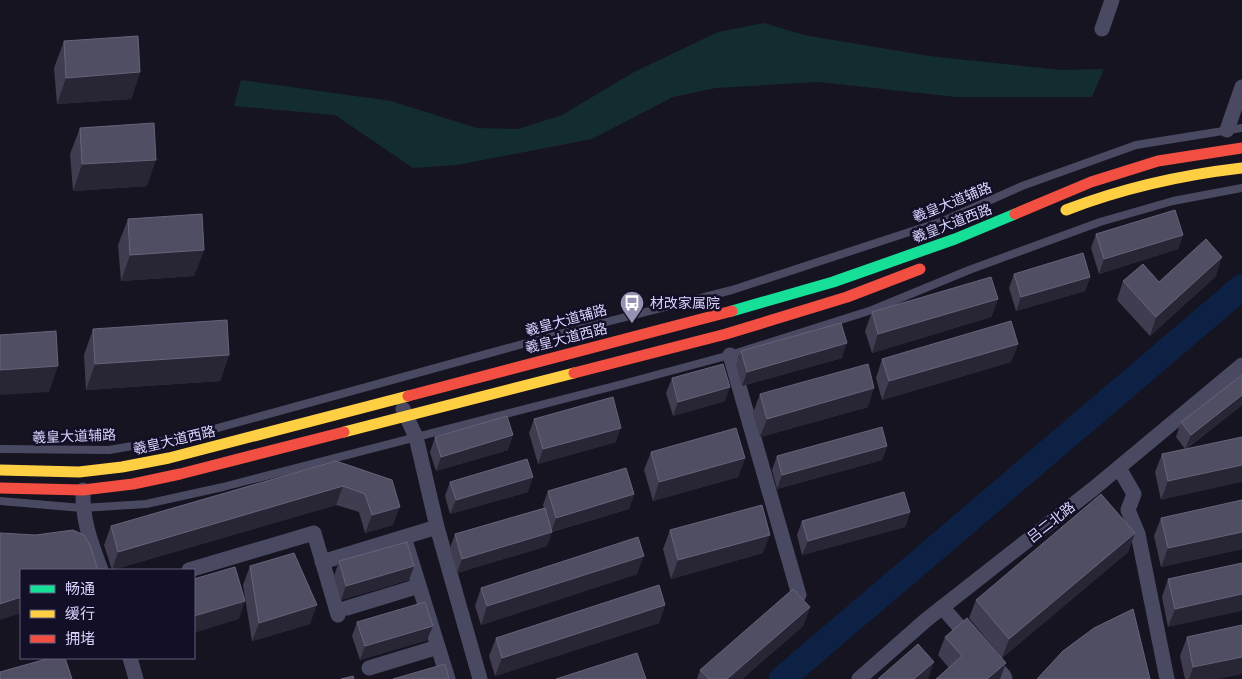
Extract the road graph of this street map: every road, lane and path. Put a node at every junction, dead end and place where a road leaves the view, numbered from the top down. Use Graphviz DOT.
graph roads {
  1 [pos="1112,0"];
  2 [pos="1102,29"];
  3 [pos="1242,87"];
  4 [pos="1235,129"];
  5 [pos="1242,148"];
  6 [pos="1242,168"];
  7 [pos="1242,188"];
  8 [pos="1058,214"];
  9 [pos="930,265"];
  10 [pos="730,354"];
  11 [pos="1242,365"];
  12 [pos="398,397"];
  13 [pos="406,416"];
  14 [pos="416,437"];
  15 [pos="0,449"];
  16 [pos="1118,468"];
  17 [pos="0,470"];
  18 [pos="0,488"];
  19 [pos="83,490"];
  20 [pos="0,502"];
  21 [pos="82,508"];
  22 [pos="437,527"];
  23 [pos="404,537"];
  24 [pos="322,562"];
  25 [pos="101,569"];
  26 [pos="192,569"];
  27 [pos="419,586"];
  28 [pos="799,594"];
  29 [pos="942,607"];
  30 [pos="438,647"];
  31 [pos="130,659"];
  32 [pos="369,668"];
  33 [pos="136,679"];
  34 [pos="448,679"];
  35 [pos="480,679"];
  36 [pos="859,679"];
  37 [pos="1005,679"];
  38 [pos="1167,679"];
  1 -- 2 [label="street"];
  3 -- 4 [label="street"];
  4 -- 15 [label="lane, 羲皇大道辅路"];
  5 -- 12 [label="main road, 羲皇大道西路"];
  6 -- 8 [label="main road"];
  7 -- 10 [label="lane"];
  9 -- 13 [label="main road"];
  10 -- 14 [label="lane"];
  10 -- 28 [label="street"];
  11 -- 16 [label="street, 吕二北路"];
  12 -- 13 [label="street"];
  12 -- 17 [label="main road, 羲皇大道西路"];
  13 -- 14 [label="street"];
  13 -- 19 [label="main road"];
  14 -- 21 [label="lane"];
  14 -- 22 [label="street"];
  16 -- 29 [label="street, 吕二北路"];
  16 -- 38 [label="street"];
  18 -- 19 [label="main road"];
  19 -- 21 [label="street"];
  20 -- 21 [label="lane"];
  21 -- 25 [label="street"];
  22 -- 23 [label="street"];
  22 -- 35 [label="street"];
  23 -- 24 [label="street"];
  23 -- 27 [label="street"];
  24 -- 26 [label="street"];
  24 -- 27 [label="street"];
  27 -- 30 [label="street"];
  29 -- 36 [label="street, 吕二北路"];
  29 -- 37 [label="street"];
  30 -- 32 [label="street"];
  30 -- 34 [label="street"];
  31 -- 33 [label="street"];
}
